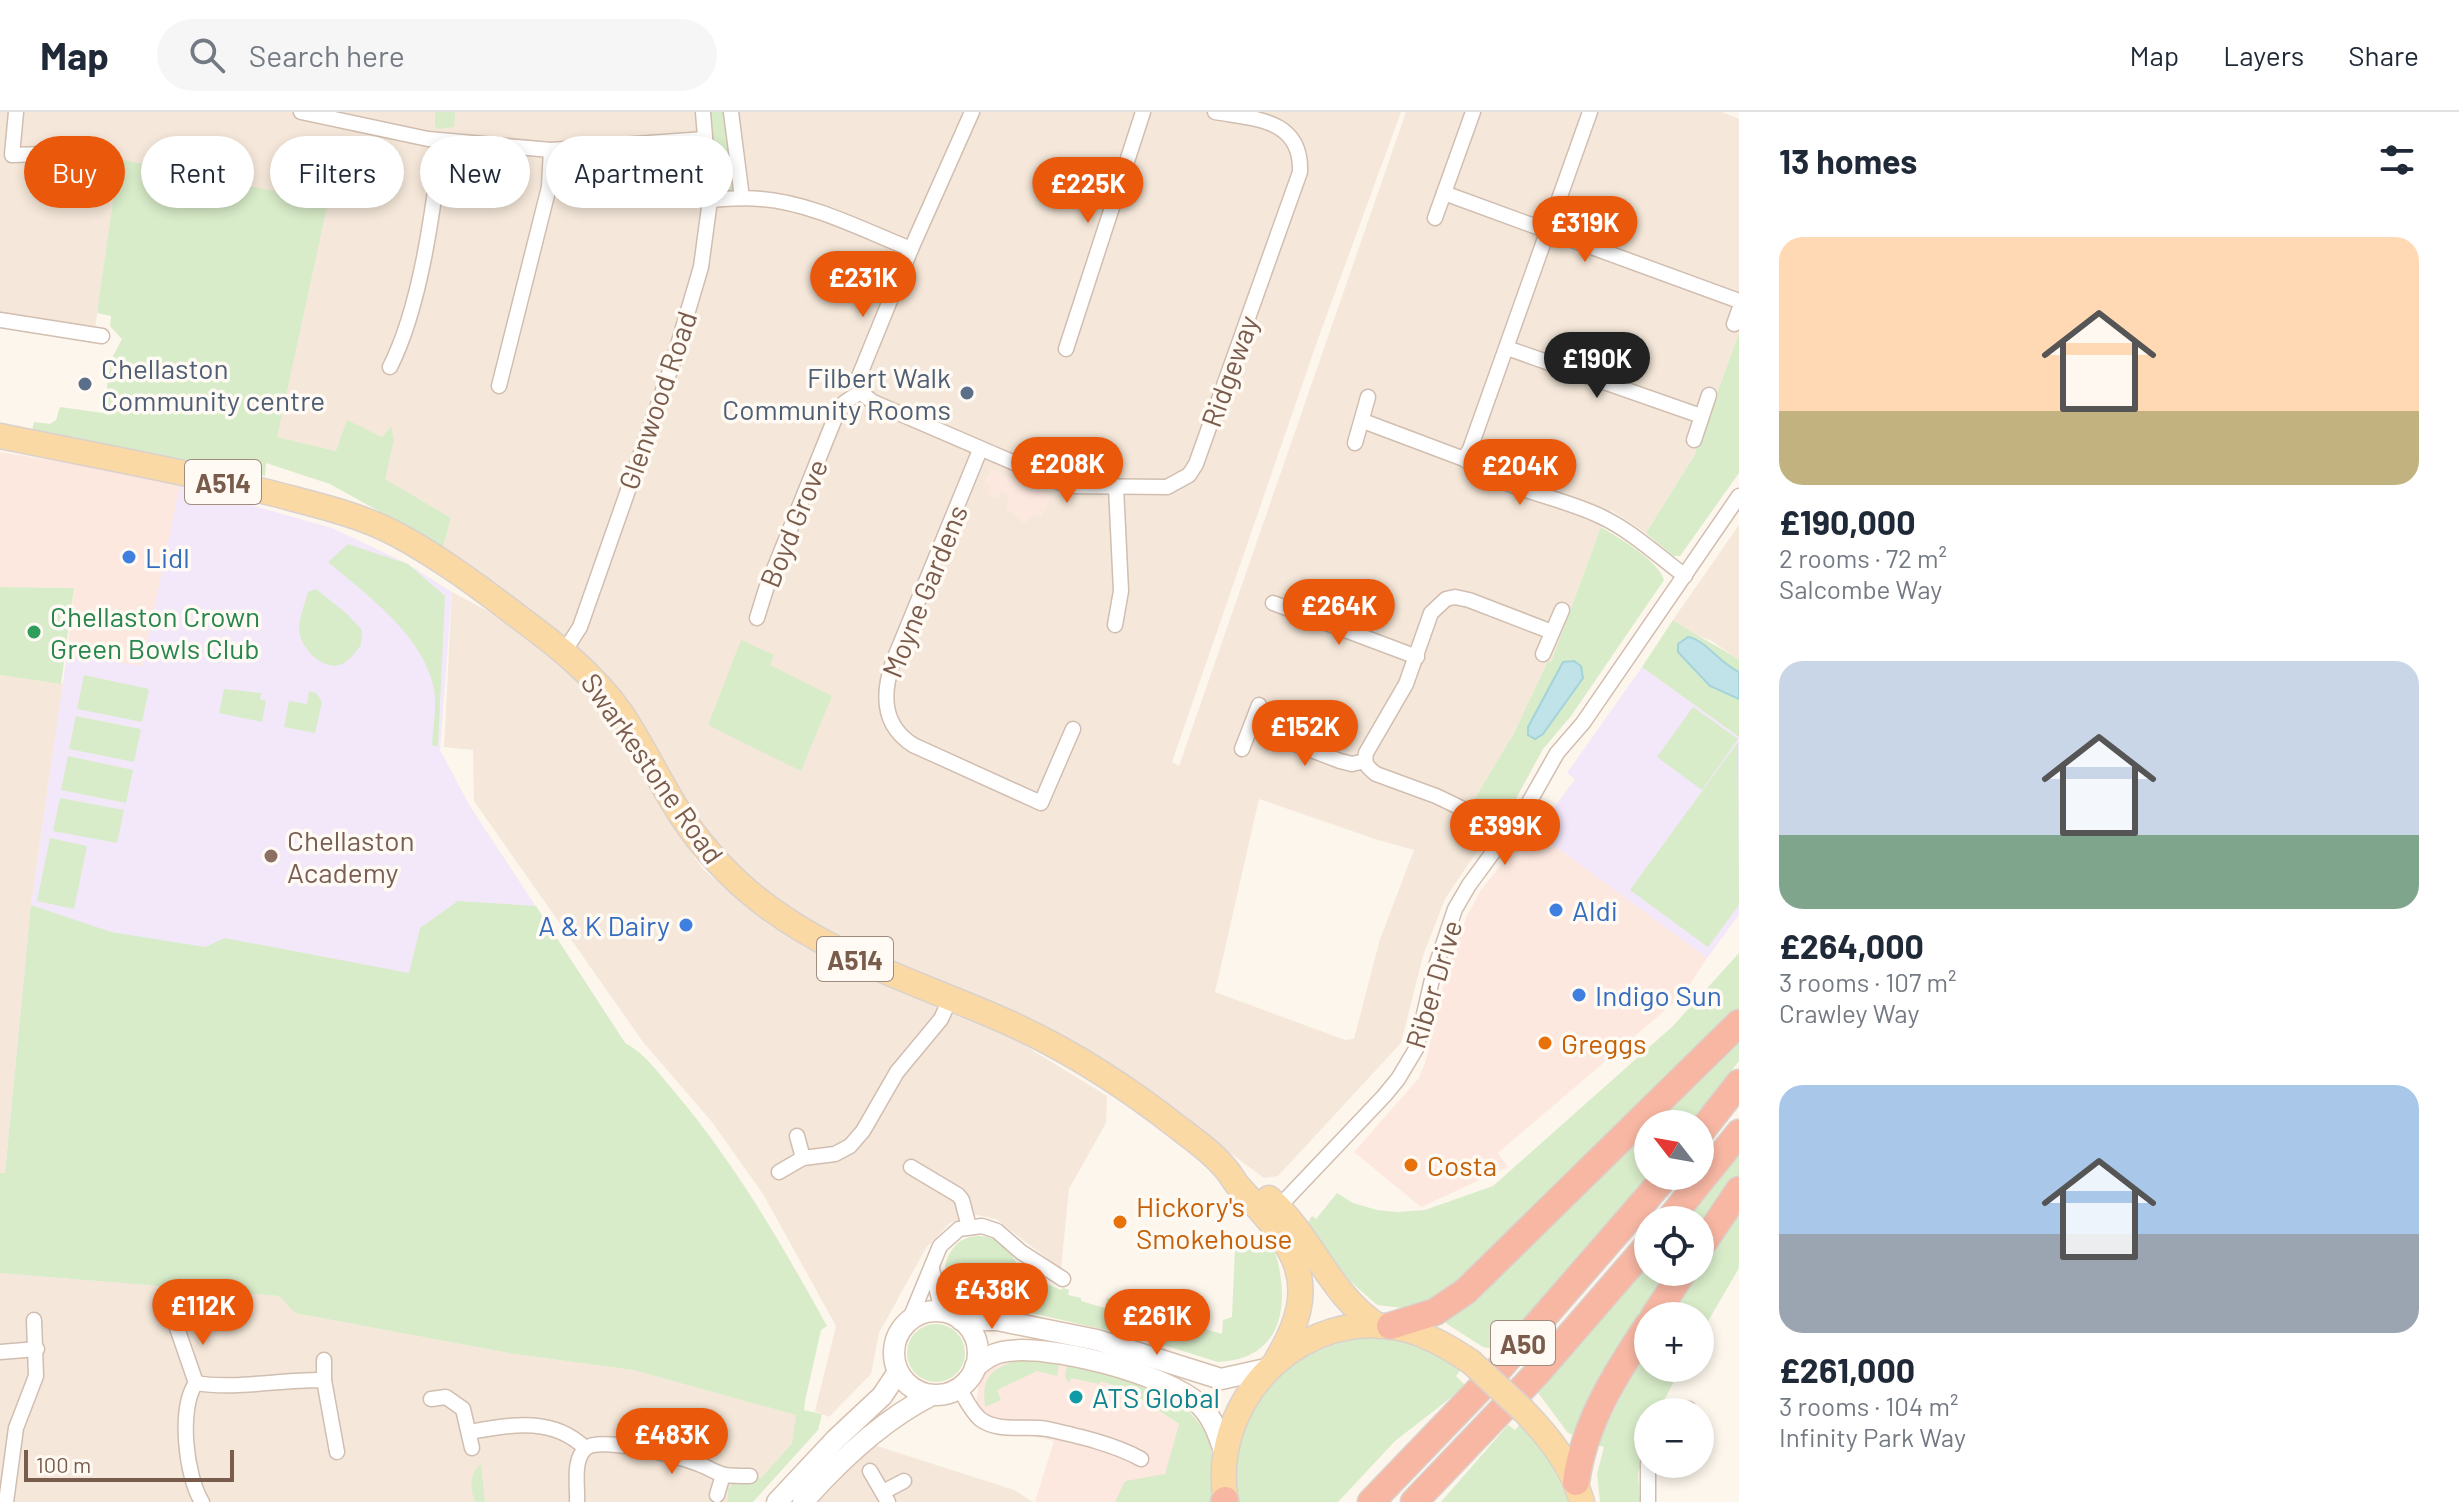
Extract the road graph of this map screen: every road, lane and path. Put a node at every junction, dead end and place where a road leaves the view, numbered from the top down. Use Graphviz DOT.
graph roads {
  1 [pos="16,112"];
  2 [pos="301,112"];
  3 [pos="703,112"];
  4 [pos="731,112"];
  5 [pos="972,112"];
  6 [pos="1143,112"];
  7 [pos="1215,112"];
  8 [pos="1473,112"];
  9 [pos="1590,112"];
  10 [pos="420,136"];
  11 [pos="705,136"];
  12 [pos="24,155"];
  13 [pos="1444,193"];
  14 [pos="742,198"];
  15 [pos="546,199"];
  16 [pos="733,199"];
  17 [pos="433,208"];
  18 [pos="709,208"];
  19 [pos="1435,218"];
  20 [pos="1549,231"];
  21 [pos="911,249"];
  22 [pos="1739,301"];
  23 [pos="0,320"];
  24 [pos="102,336"];
  25 [pos="1507,348"];
  26 [pos="1066,349"];
  27 [pos="390,367"];
  28 [pos="499,386"];
  29 [pos="860,392"];
  30 [pos="1709,395"];
  31 [pos="1368,397"];
  32 [pos="1701,416"];
  33 [pos="1363,421"];
  34 [pos="0,436"];
  35 [pos="1694,440"];
  36 [pos="1355,443"];
  37 [pos="980,450"];
  38 [pos="1464,459"];
  39 [pos="1116,487"];
  40 [pos="1739,496"];
  41 [pos="1685,576"];
  42 [pos="1301,590"];
  43 [pos="1273,603"];
  44 [pos="1293,610"];
  45 [pos="1562,610"];
  46 [pos="764,612"];
  47 [pos="1115,625"];
  48 [pos="1552,632"];
  49 [pos="564,652"];
  50 [pos="1543,654"];
  51 [pos="1417,657"];
  52 [pos="1259,705"];
  53 [pos="1251,727"];
  54 [pos="1073,729"];
  55 [pos="1242,749"];
  56 [pos="1365,761"];
  57 [pos="1504,835"];
  58 [pos="950,999"];
  59 [pos="1739,1023"];
  60 [pos="1739,1083"];
  61 [pos="1714,1115"];
  62 [pos="1739,1133"];
  63 [pos="797,1136"];
  64 [pos="803,1158"];
  65 [pos="911,1167"];
  66 [pos="779,1172"];
  67 [pos="1654,1190"];
  68 [pos="1739,1190"];
  69 [pos="1680,1206"];
  70 [pos="1273,1212"];
  71 [pos="969,1227"];
  72 [pos="1714,1227"];
  73 [pos="1634,1261"];
  74 [pos="932,1269"];
  75 [pos="1063,1279"];
  76 [pos="954,1316"];
  77 [pos="34,1320"];
  78 [pos="909,1321"];
  79 [pos="176,1325"];
  80 [pos="1384,1326"];
  81 [pos="1634,1347"];
  82 [pos="37,1349"];
  83 [pos="0,1352"];
  84 [pos="324,1360"];
  85 [pos="1272,1364"];
  86 [pos="975,1367"];
  87 [pos="898,1372"];
  88 [pos="324,1380"];
  89 [pos="196,1383"];
  90 [pos="959,1388"];
  91 [pos="932,1395"];
  92 [pos="431,1399"];
  93 [pos="469,1432"];
  94 [pos="472,1448"];
  95 [pos="585,1448"];
  96 [pos="337,1452"];
  97 [pos="1225,1454"];
  98 [pos="1141,1459"];
  99 [pos="870,1471"];
  100 [pos="723,1475"];
  101 [pos="750,1476"];
  102 [pos="1648,1478"];
  103 [pos="904,1481"];
  104 [pos="1579,1492"];
  105 [pos="717,1495"];
  106 [pos="886,1497"];
  107 [pos="1225,1501"];
  108 [pos="6,1502"];
  109 [pos="202,1502"];
  110 [pos="577,1502"];
  111 [pos="777,1502"];
  112 [pos="803,1502"];
  113 [pos="1371,1502"];
  114 [pos="1414,1502"];
  115 [pos="1648,1502"];
  1 -- 12 [label="street"];
  2 -- 10 [label="street"];
  3 -- 11 [label="street, Glenwood Road"];
  4 -- 14 [label="street"];
  5 -- 21 [label="street"];
  6 -- 26 [label="street"];
  7 -- 39 [label="street, Ridgeway"];
  8 -- 13 [label="street"];
  9 -- 20 [label="street"];
  13 -- 19 [label="street"];
  13 -- 20 [label="street"];
  14 -- 16 [label="street"];
  14 -- 21 [label="street"];
  15 -- 28 [label="street"];
  17 -- 27 [label="street"];
  18 -- 49 [label="street, Glenwood Road"];
  20 -- 22 [label="street"];
  20 -- 25 [label="street"];
  21 -- 29 [label="street"];
  23 -- 24 [label="street"];
  25 -- 32 [label="street"];
  25 -- 38 [label="street"];
  29 -- 37 [label="street, Ridgeway"];
  29 -- 46 [label="street, Boyd Grove"];
  30 -- 32 [label="street"];
  31 -- 33 [label="street"];
  32 -- 35 [label="street"];
  33 -- 36 [label="street"];
  33 -- 38 [label="street"];
  34 -- 49 [label="main road, Swarkestone Road / A514"];
  37 -- 39 [label="street, Ridgeway"];
  37 -- 54 [label="street, Moyne Gardens"];
  38 -- 41 [label="street"];
  39 -- 47 [label="street"];
  40 -- 41 [label="street, Riber Drive"];
  41 -- 57 [label="street, Riber Drive"];
  42 -- 44 [label="street"];
  43 -- 44 [label="street"];
  44 -- 51 [label="street"];
  45 -- 48 [label="street"];
  48 -- 50 [label="street"];
  48 -- 51 [label="street"];
  49 -- 58 [label="main road, Swarkestone Road / A514"];
  51 -- 56 [label="street"];
  52 -- 53 [label="street"];
  53 -- 55 [label="street"];
  53 -- 56 [label="street"];
  56 -- 57 [label="street"];
  57 -- 70 [label="street, Riber Drive"];
  58 -- 64 [label="street"];
  58 -- 70 [label="main road, Swarkestone Road / A514"];
  59 -- 80 [label="highway"];
  60 -- 61 [label="highway"];
  62 -- 69 [label="highway"];
  63 -- 64 [label="street"];
  64 -- 66 [label="street"];
  65 -- 71 [label="street"];
  67 -- 113 [label="highway, A50"];
  68 -- 72 [label="highway"];
  70 -- 80 [label="main road, Swarkestone Road / A514"];
  70 -- 85 [label="main road, Swarkestone Road / A514"];
  71 -- 74 [label="street"];
  71 -- 75 [label="street"];
  73 -- 114 [label="highway, A50"];
  74 -- 76 [label="street"];
  74 -- 78 [label="street"];
  76 -- 78 [label="street"];
  76 -- 85 [label="street"];
  76 -- 86 [label="street"];
  77 -- 82 [label="street"];
  78 -- 87 [label="street"];
  79 -- 89 [label="street"];
  80 -- 85 [label="main road"];
  80 -- 104 [label="main road, bridge"];
  81 -- 104 [label="highway"];
  82 -- 83 [label="street"];
  82 -- 108 [label="street"];
  84 -- 88 [label="street"];
  85 -- 97 [label="main road, Swarkestone Road"];
  86 -- 90 [label="street"];
  86 -- 97 [label="street"];
  87 -- 91 [label="street"];
  87 -- 111 [label="street"];
  88 -- 89 [label="street"];
  88 -- 96 [label="street"];
  89 -- 109 [label="street"];
  90 -- 91 [label="street"];
  90 -- 98 [label="street"];
  91 -- 112 [label="street"];
  92 -- 93 [label="street"];
  93 -- 94 [label="street"];
  93 -- 95 [label="street"];
  95 -- 100 [label="street"];
  95 -- 110 [label="street"];
  97 -- 107 [label="main road, Swarkestone Road"];
  99 -- 106 [label="street"];
  100 -- 101 [label="street"];
  100 -- 105 [label="street"];
  102 -- 115 [label="street"];
  103 -- 106 [label="street"];
}
